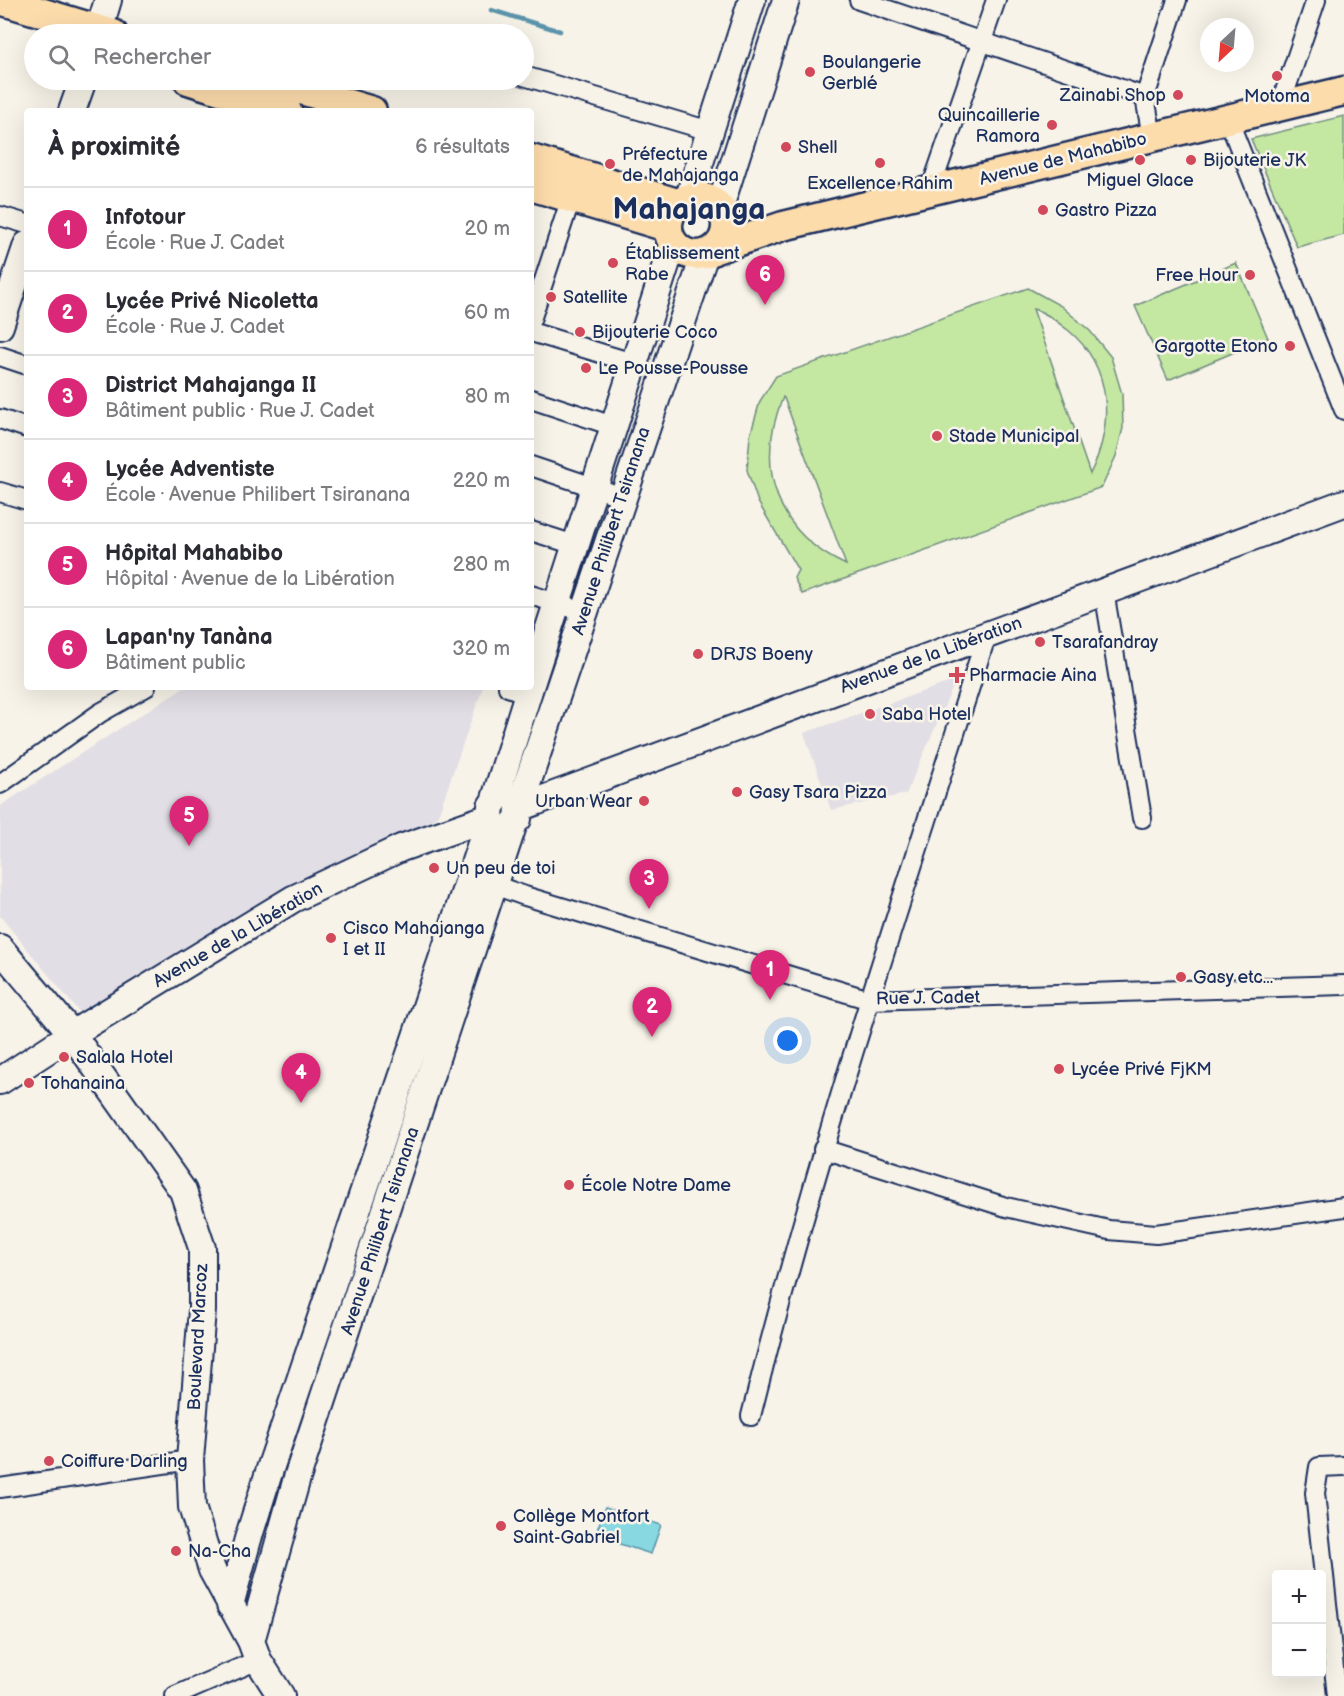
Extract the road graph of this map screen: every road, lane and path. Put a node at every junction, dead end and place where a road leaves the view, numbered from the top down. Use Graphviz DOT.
graph roads {
  1 [pos="0,0"];
  2 [pos="108,0"];
  3 [pos="753,0"];
  4 [pos="786,0"];
  5 [pos="860,0"];
  6 [pos="996,0"];
  7 [pos="1177,0"];
  8 [pos="1316,0"];
  9 [pos="0,18"];
  10 [pos="73,24"];
  11 [pos="103,24"];
  12 [pos="24,26"];
  13 [pos="981,41"];
  14 [pos="534,79"];
  15 [pos="79,90"];
  16 [pos="228,90"];
  17 [pos="1344,91"];
  18 [pos="1145,97"];
  19 [pos="271,101"];
  20 [pos="1280,106"];
  21 [pos="73,108"];
  22 [pos="342,108"];
  23 [pos="1228,119"];
  24 [pos="710,130"];
  25 [pos="1152,137"];
  26 [pos="534,160"];
  27 [pos="534,187"];
  28 [pos="930,191"];
  29 [pos="571,198"];
  30 [pos="723,212"];
  31 [pos="0,216"];
  32 [pos="676,218"];
  33 [pos="24,223"];
  34 [pos="783,226"];
  35 [pos="710,252"];
  36 [pos="24,255"];
  37 [pos="538,273"];
  38 [pos="534,300"];
  39 [pos="8,308"];
  40 [pos="534,333"];
  41 [pos="0,356"];
  42 [pos="24,364"];
  43 [pos="632,366"];
  44 [pos="662,380"];
  45 [pos="534,400"];
  46 [pos="1344,410"];
  47 [pos="0,419"];
  48 [pos="613,426"];
  49 [pos="24,427"];
  50 [pos="534,467"];
  51 [pos="594,486"];
  52 [pos="0,492"];
  53 [pos="623,497"];
  54 [pos="24,499"];
  55 [pos="1344,503"];
  56 [pos="534,532"];
  57 [pos="575,545"];
  58 [pos="1104,591"];
  59 [pos="534,596"];
  60 [pos="556,603"];
  61 [pos="584,612"];
  62 [pos="987,633"];
  63 [pos="534,661"];
  64 [pos="141,690"];
  65 [pos="524,690"];
  66 [pos="0,784"];
  67 [pos="504,813"];
  68 [pos="1142,818"];
  69 [pos="494,885"];
  70 [pos="0,948"];
  71 [pos="1344,984"];
  72 [pos="870,1000"];
  73 [pos="72,1034"];
  74 [pos="0,1081"];
  75 [pos="823,1149"];
  76 [pos="1344,1207"];
  77 [pos="322,1314"];
  78 [pos="349,1324"];
  79 [pos="751,1416"];
  80 [pos="190,1460"];
  81 [pos="1344,1466"];
  82 [pos="270,1469"];
  83 [pos="297,1478"];
  84 [pos="0,1488"];
  85 [pos="201,1538"];
  86 [pos="248,1539"];
  87 [pos="230,1605"];
  88 [pos="255,1651"];
  89 [pos="175,1696"];
  90 [pos="281,1696"];
  91 [pos="1338,1696"];
  1 -- 10 [label="main road"];
  2 -- 11 [label="main road"];
  3 -- 24 [label="main road, Avenue Philibert Tsiranana"];
  4 -- 30 [label="main road"];
  5 -- 13 [label="street"];
  6 -- 13 [label="street"];
  7 -- 18 [label="street"];
  8 -- 20 [label="street"];
  9 -- 12 [label="main road"];
  13 -- 18 [label="street"];
  13 -- 28 [label="street"];
  14 -- 24 [label="street"];
  15 -- 21 [label="main road"];
  16 -- 19 [label="main road"];
  17 -- 20 [label="main road, Avenue de Mahabibo"];
  18 -- 25 [label="street"];
  19 -- 22 [label="main road"];
  20 -- 23 [label="main road, Avenue de Mahabibo"];
  23 -- 25 [label="main road, Avenue de Mahabibo"];
  23 -- 46 [label="street"];
  24 -- 32 [label="main road, Avenue Philibert Tsiranana"];
  25 -- 28 [label="main road, Avenue de Mahabibo"];
  26 -- 32 [label="main road"];
  27 -- 29 [label="main road"];
  28 -- 34 [label="main road, Avenue de Mahabibo"];
  29 -- 32 [label="main road"];
  29 -- 37 [label="street"];
  30 -- 32 [label="main road"];
  30 -- 34 [label="main road"];
  30 -- 35 [label="main road"];
  31 -- 33 [label="street"];
  32 -- 35 [label="main road"];
  32 -- 43 [label="main road, Avenue Philibert Tsiranana"];
  34 -- 35 [label="main road, Avenue de Mahabibo"];
  35 -- 44 [label="main road, Avenue Philibert Tsiranana"];
  36 -- 39 [label="main road"];
  37 -- 38 [label="street"];
  40 -- 43 [label="street"];
  41 -- 42 [label="street"];
  43 -- 44 [label="street"];
  43 -- 48 [label="main road, Avenue Philibert Tsiranana"];
  44 -- 53 [label="main road, Avenue Philibert Tsiranana"];
  45 -- 48 [label="street"];
  47 -- 49 [label="street"];
  48 -- 51 [label="main road, Avenue Philibert Tsiranana"];
  50 -- 51 [label="street"];
  51 -- 53 [label="street"];
  51 -- 57 [label="main road, Avenue Philibert Tsiranana"];
  52 -- 54 [label="street"];
  53 -- 61 [label="main road, Avenue Philibert Tsiranana"];
  55 -- 58 [label="main road, Avenue de la Libération"];
  56 -- 57 [label="street"];
  57 -- 60 [label="main road, Avenue Philibert Tsiranana"];
  58 -- 62 [label="main road, Avenue de la Libération"];
  58 -- 68 [label="street"];
  59 -- 60 [label="street"];
  60 -- 61 [label="street"];
  60 -- 63 [label="main road, Avenue Philibert Tsiranana"];
  61 -- 67 [label="main road, Avenue Philibert Tsiranana"];
  62 -- 67 [label="main road, Avenue de la Libération"];
  62 -- 72 [label="street"];
  64 -- 66 [label="street"];
  65 -- 67 [label="main road, Avenue Philibert Tsiranana"];
  67 -- 69 [label="main road, Avenue Philibert Tsiranana"];
  67 -- 73 [label="main road, Avenue de la Libération"];
  67 -- 77 [label="main road, Avenue Philibert Tsiranana"];
  69 -- 72 [label="street, Rue J. Cadet"];
  69 -- 78 [label="main road, Avenue Philibert Tsiranana"];
  70 -- 73 [label="main road, Boulevard Marcoz"];
  71 -- 72 [label="street, Rue J. Cadet"];
  72 -- 75 [label="street"];
  73 -- 74 [label="main road, Avenue de la Libération"];
  73 -- 80 [label="main road, Boulevard Marcoz"];
  75 -- 76 [label="street"];
  75 -- 79 [label="street"];
  77 -- 78 [label="main road"];
  77 -- 82 [label="main road, Avenue Philibert Tsiranana"];
  78 -- 83 [label="main road, Avenue Philibert Tsiranana"];
  80 -- 84 [label="street"];
  80 -- 85 [label="main road, Boulevard Marcoz"];
  81 -- 91 [label="street"];
  82 -- 83 [label="main road"];
  82 -- 86 [label="main road, Avenue Philibert Tsiranana"];
  83 -- 88 [label="main road, Avenue Philibert Tsiranana"];
  85 -- 86 [label="main road"];
  85 -- 87 [label="main road, Boulevard Marcoz"];
  86 -- 87 [label="main road, Avenue Philibert Tsiranana"];
  87 -- 88 [label="main road, Boulevard Marcoz"];
  88 -- 89 [label="street"];
  88 -- 90 [label="main road, Boulevard Marcoz"];
}
